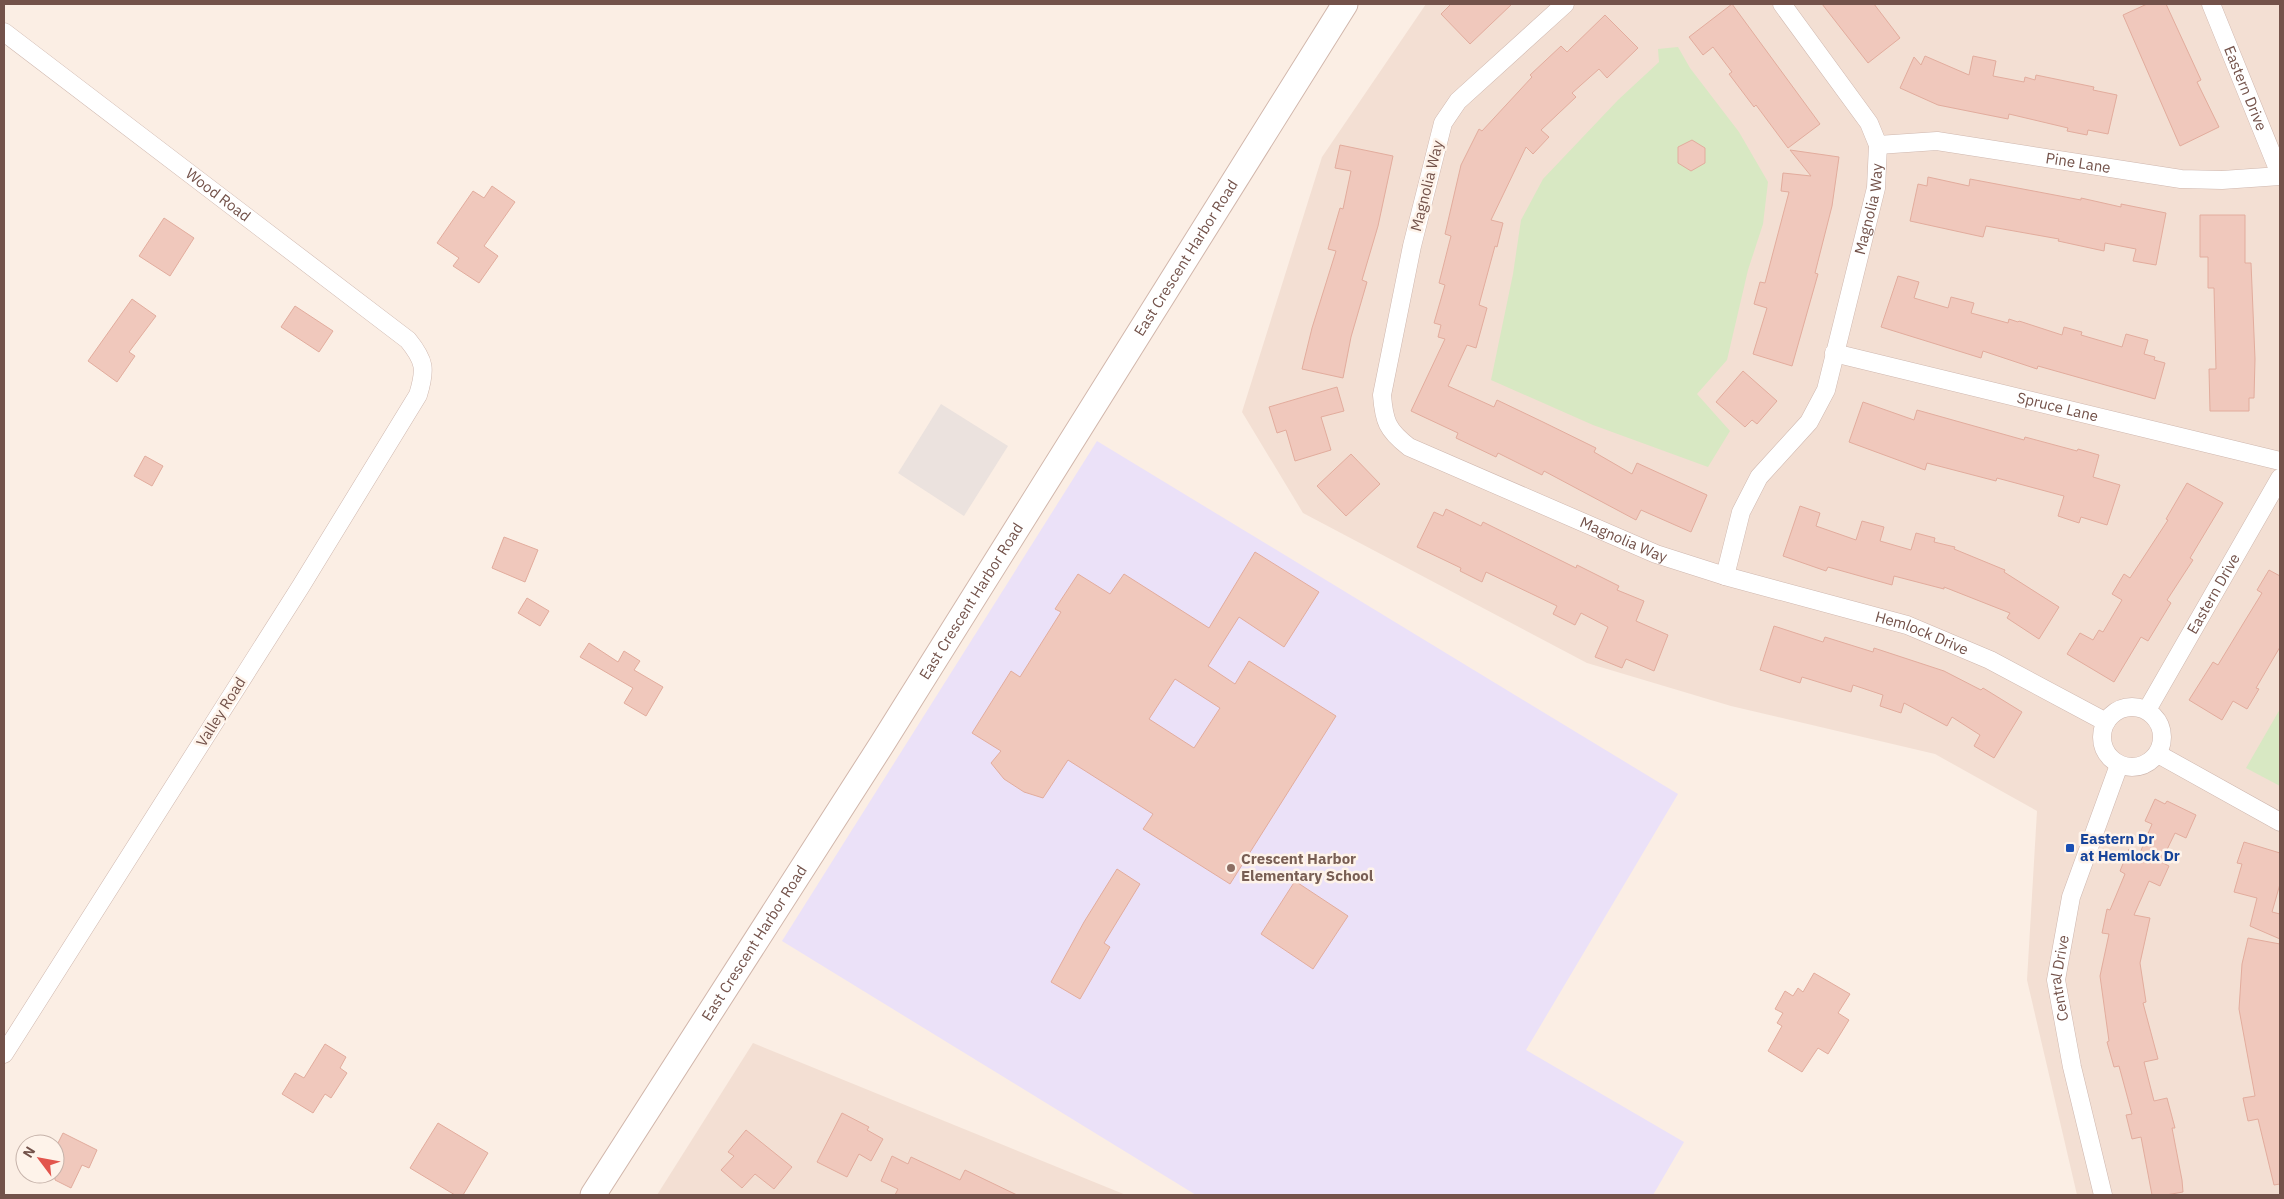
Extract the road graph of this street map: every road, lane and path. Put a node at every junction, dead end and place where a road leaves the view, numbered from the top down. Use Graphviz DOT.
graph roads {
  1 [pos="1345,4"];
  2 [pos="1565,4"];
  3 [pos="1782,4"];
  4 [pos="2211,4"];
  5 [pos="4,32"];
  6 [pos="1878,145"];
  7 [pos="2280,175"];
  8 [pos="1834,352"];
  9 [pos="424,364"];
  10 [pos="2280,461"];
  11 [pos="2280,478"];
  12 [pos="1725,576"];
  13 [pos="2147,710"];
  14 [pos="2106,722"];
  15 [pos="2158,754"];
  16 [pos="2119,765"];
  17 [pos="2280,822"];
  18 [pos="4,1054"];
  19 [pos="593,1195"];
  20 [pos="2103,1195"];
  1 -- 19 [label="street, East Crescent Harbor Road"];
  2 -- 12 [label="street, Magnolia Way"];
  3 -- 6 [label="street, Magnolia Way"];
  4 -- 7 [label="street, Eastern Drive"];
  5 -- 9 [label="street, Wood Road"];
  6 -- 7 [label="street, Pine Lane"];
  6 -- 8 [label="street, Magnolia Way"];
  8 -- 10 [label="street, Spruce Lane"];
  8 -- 12 [label="street, Magnolia Way"];
  9 -- 18 [label="street, Valley Road"];
  11 -- 13 [label="street, Eastern Drive"];
  12 -- 14 [label="street, Hemlock Drive"];
  13 -- 14 [label="street"];
  13 -- 15 [label="street"];
  14 -- 16 [label="street"];
  15 -- 16 [label="street"];
  15 -- 17 [label="street"];
  16 -- 20 [label="street, Central Drive"];
}
